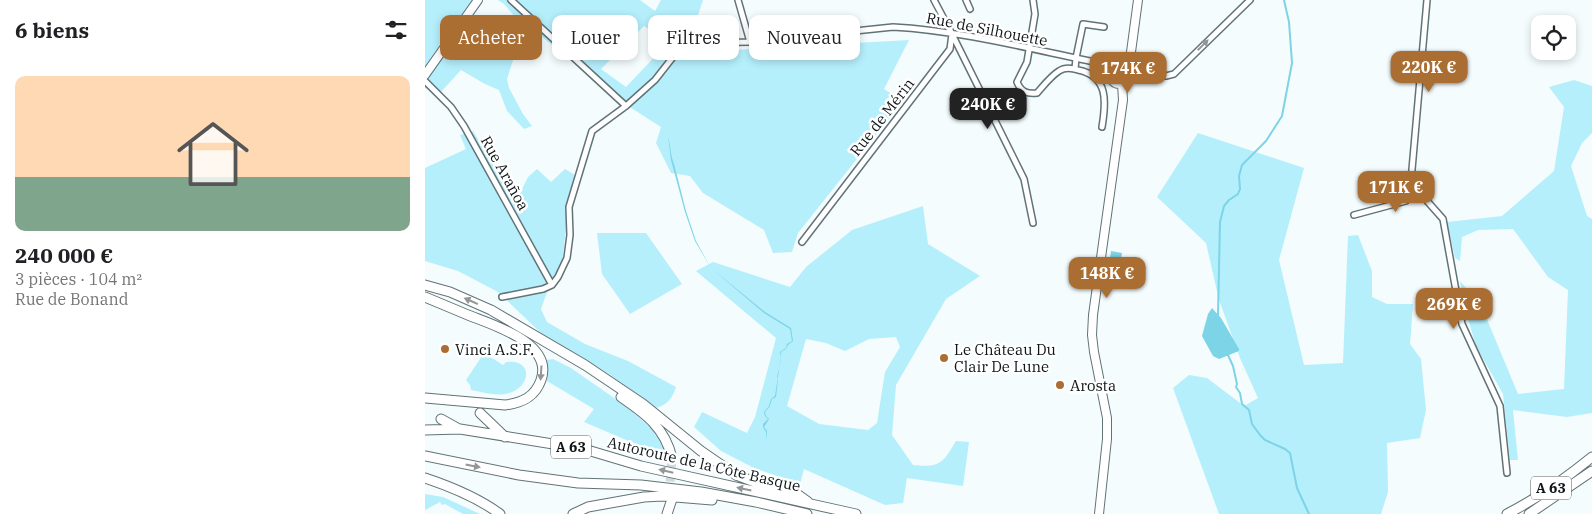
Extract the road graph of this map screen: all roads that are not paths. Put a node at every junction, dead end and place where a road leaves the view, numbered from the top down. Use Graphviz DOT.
graph roads {
  1 [pos="478,0"];
  2 [pos="511,0"];
  3 [pos="738,0"];
  4 [pos="935,0"];
  5 [pos="966,0"];
  6 [pos="1033,0"];
  7 [pos="1138,0"];
  8 [pos="1250,0"];
  9 [pos="1427,0"];
  10 [pos="970,10"];
  11 [pos="1104,27"];
  12 [pos="860,30"];
  13 [pos="951,34"];
  14 [pos="749,38"];
  15 [pos="749,42"];
  16 [pos="1029,49"];
  17 [pos="1075,58"];
  18 [pos="1075,69"];
  19 [pos="1113,70"];
  20 [pos="1126,71"];
  21 [pos="425,75"];
  22 [pos="425,82"];
  23 [pos="1122,84"];
  24 [pos="626,106"];
  25 [pos="1102,127"];
  26 [pos="1412,184"];
  27 [pos="1354,215"];
  28 [pos="1033,223"];
  29 [pos="802,242"];
  30 [pos="425,285"];
  31 [pos="552,285"];
  32 [pos="425,297"];
  33 [pos="502,297"];
  34 [pos="507,330"];
  35 [pos="631,397"];
  36 [pos="425,398"];
  37 [pos="480,413"];
  38 [pos="441,419"];
  39 [pos="425,430"];
  40 [pos="459,430"];
  41 [pos="505,437"];
  42 [pos="425,456"];
  43 [pos="1592,457"];
  44 [pos="1592,471"];
  45 [pos="1507,473"];
  46 [pos="425,478"];
  47 [pos="756,502"];
  48 [pos="808,502"];
  49 [pos="500,514"];
  50 [pos="573,514"];
  51 [pos="663,514"];
  52 [pos="667,514"];
  53 [pos="807,514"];
  54 [pos="856,514"];
  55 [pos="1099,514"];
  56 [pos="1507,514"];
  57 [pos="1529,514"];
  1 -- 21 [label="main road"];
  2 -- 24 [label="street"];
  3 -- 14 [label="street"];
  4 -- 13 [label="street"];
  5 -- 10 [label="street"];
  6 -- 16 [label="street"];
  7 -- 20 [label="main road"];
  20 -- 8 [label="street, one-way"];
  9 -- 26 [label="street"];
  11 -- 17 [label="street"];
  12 -- 13 [label="street, Rue de Silhouette"];
  13 -- 16 [label="street, Rue de Silhouette"];
  13 -- 28 [label="street"];
  13 -- 29 [label="street, Rue de Mérin"];
  15 -- 24 [label="street, Rue de Silhouette"];
  16 -- 17 [label="street, Rue de Silhouette"];
  16 -- 18 [label="street"];
  17 -- 18 [label="street"];
  17 -- 19 [label="street, Rue de Silhouette"];
  18 -- 25 [label="street"];
  19 -- 20 [label="main road"];
  19 -- 23 [label="main road"];
  20 -- 23 [label="main road"];
  22 -- 31 [label="street, Rue Arañoa"];
  23 -- 55 [label="main road"];
  24 -- 31 [label="street, Rue de Silhouette"];
  26 -- 27 [label="street"];
  26 -- 45 [label="street"];
  35 -- 30 [label="highway, one-way"];
  31 -- 33 [label="street"];
  32 -- 34 [label="highway"];
  34 -- 35 [label="highway"];
  34 -- 36 [label="highway, one-way"];
  35 -- 48 [label="highway"];
  37 -- 41 [label="highway"];
  38 -- 40 [label="highway"];
  39 -- 40 [label="highway, Autoroute de la Côte Basque / A 63"];
  40 -- 41 [label="highway, Autoroute de la Côte Basque / A 63"];
  48 -- 41 [label="highway, Autoroute de la Côte Basque / A 63, one-way"];
  42 -- 47 [label="highway, Autoroute de la Côte Basque / A 63, one-way"];
  43 -- 56 [label="highway, A 63"];
  44 -- 57 [label="highway, A 63"];
  46 -- 49 [label="highway"];
  47 -- 50 [label="highway"];
  47 -- 53 [label="highway, Autoroute de la Côte Basque / A 63"];
  48 -- 54 [label="highway, Autoroute de la Côte Basque / A 63"];
  51 -- 52 [label="highway"];
}
